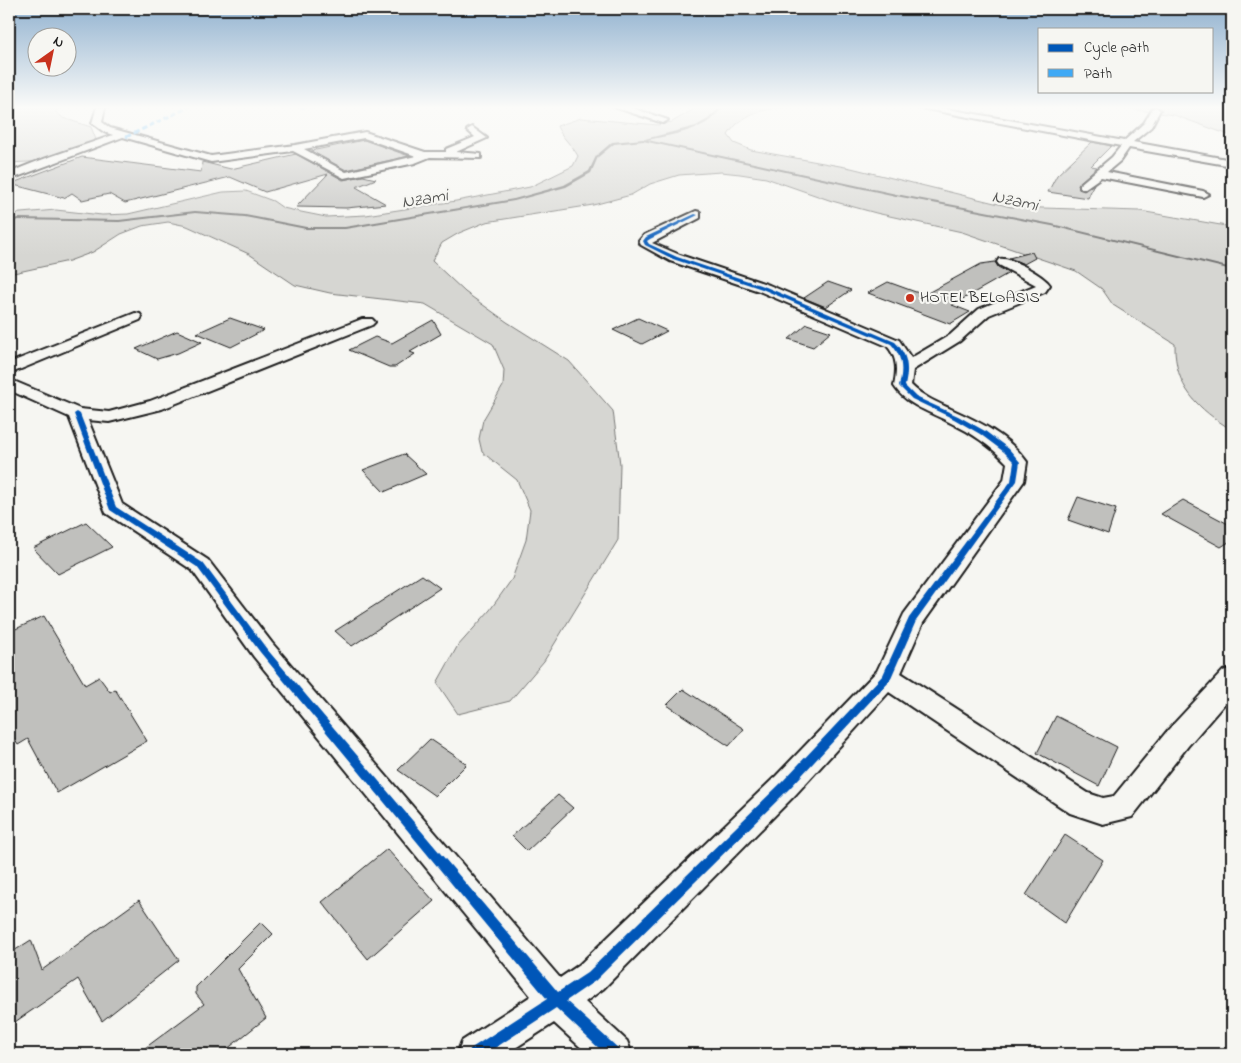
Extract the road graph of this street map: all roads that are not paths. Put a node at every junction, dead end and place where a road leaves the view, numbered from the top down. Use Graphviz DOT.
graph roads {
  1 [pos="65,157"];
  2 [pos="205,157"];
  3 [pos="239,157"];
  4 [pos="310,157"];
  5 [pos="421,157"];
  6 [pos="1116,157"];
  7 [pos="1201,157"];
  8 [pos="1232,162"];
  9 [pos="1100,174"];
  10 [pos="9,177"];
  11 [pos="1084,186"];
  12 [pos="1203,194"];
  13 [pos="696,216"];
  14 [pos="1004,262"];
  15 [pos="135,317"];
  16 [pos="366,322"];
  17 [pos="907,366"];
  18 [pos="9,369"];
  19 [pos="9,384"];
  20 [pos="77,414"];
  21 [pos="887,677"];
  22 [pos="1232,678"];
  23 [pos="557,1001"];
  24 [pos="475,1054"];
  25 [pos="614,1054"];
  1 -- 10 [label="street"];
  2 -- 3 [label="street"];
  4 -- 5 [label="street"];
  6 -- 9 [label="street"];
  7 -- 8 [label="street"];
  9 -- 11 [label="street"];
  9 -- 12 [label="street"];
  13 -- 17 [label="street"];
  14 -- 17 [label="street"];
  15 -- 18 [label="street"];
  16 -- 20 [label="street"];
  17 -- 21 [label="street"];
  19 -- 20 [label="street"];
  20 -- 23 [label="street"];
  21 -- 22 [label="street"];
  21 -- 23 [label="street"];
  23 -- 24 [label="street"];
  23 -- 25 [label="street"];
}
